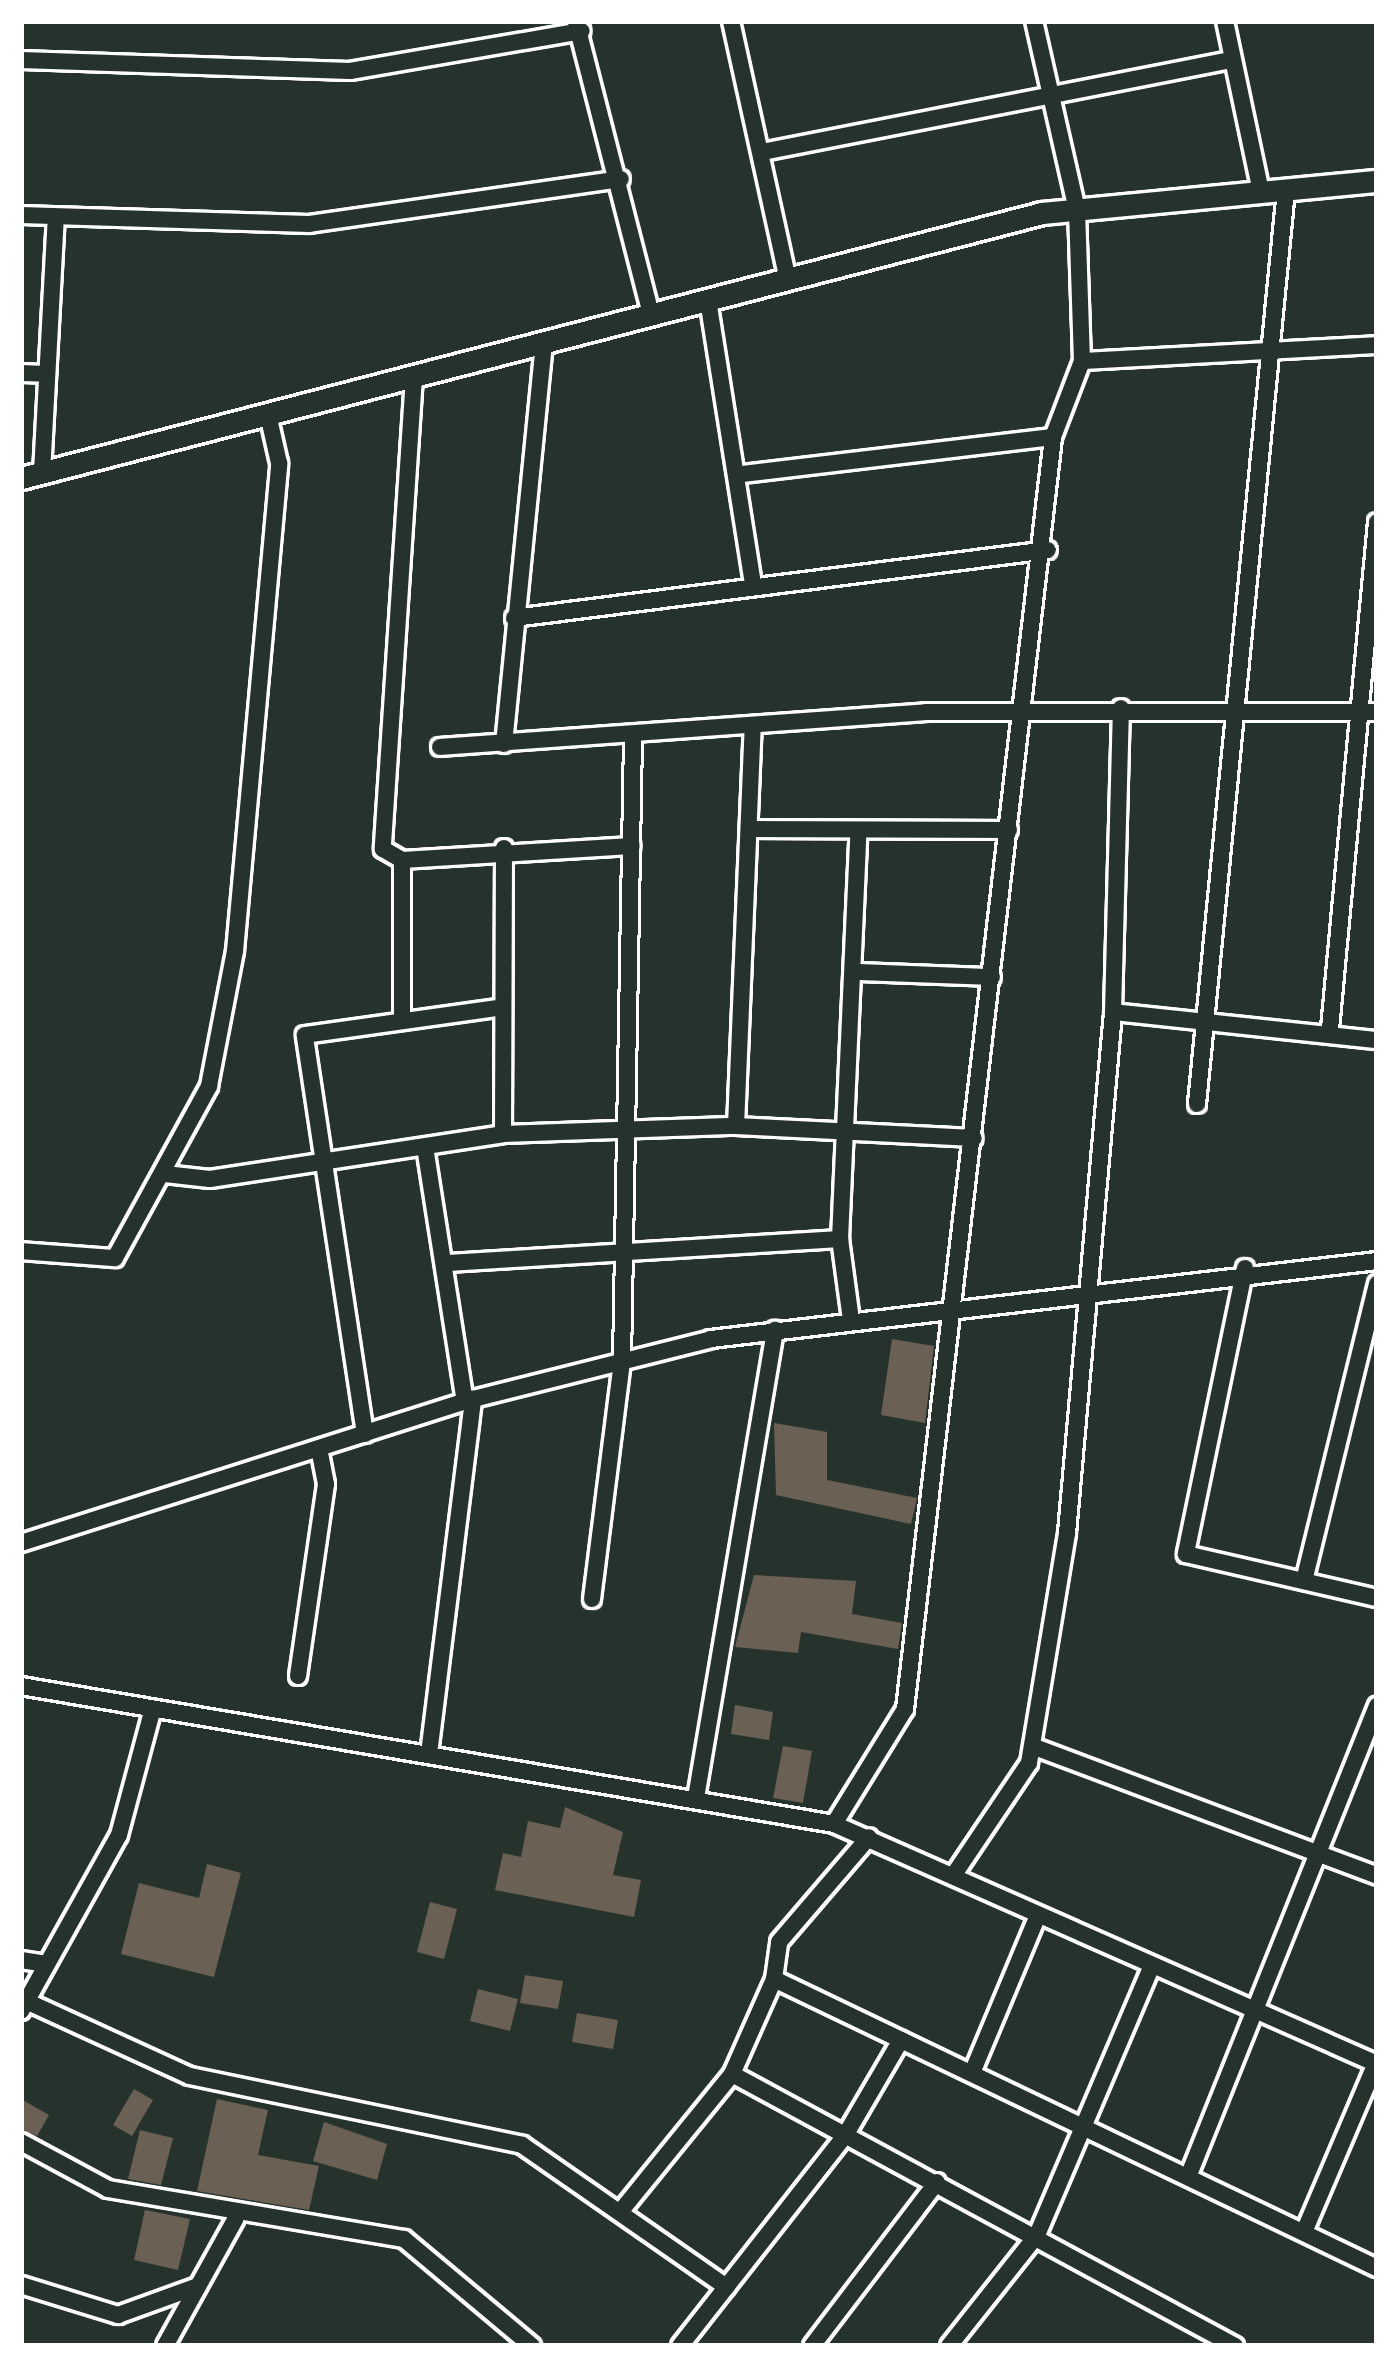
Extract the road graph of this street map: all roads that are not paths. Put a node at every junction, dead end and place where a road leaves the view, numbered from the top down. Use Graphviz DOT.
graph roads {
  1 [pos="731,21"];
  2 [pos="1034,21"];
  3 [pos="1225,21"];
  4 [pos="579,26"];
  5 [pos="21,60"];
  6 [pos="1231,60"];
  7 [pos="1047,98"];
  8 [pos="767,151"];
  9 [pos="621,178"];
  10 [pos="1377,181"];
  11 [pos="1286,189"];
  12 [pos="1261,192"];
  13 [pos="1077,210"];
  14 [pos="21,215"];
  15 [pos="56,217"];
  16 [pos="788,280"];
  17 [pos="708,300"];
  18 [pos="651,316"];
  19 [pos="544,344"];
  20 [pos="1377,345"];
  21 [pos="1272,356"];
  22 [pos="1082,361"];
  23 [pos="21,373"];
  24 [pos="46,374"];
  25 [pos="414,377"];
  26 [pos="268,415"];
  27 [pos="1053,437"];
  28 [pos="742,474"];
  29 [pos="31,476"];
  30 [pos="1377,522"];
  31 [pos="1048,550"];
  32 [pos="753,583"];
  33 [pos="514,618"];
  34 [pos="1121,708"];
  35 [pos="1234,709"];
  36 [pos="1022,710"];
  37 [pos="1358,712"];
  38 [pos="1377,712"];
  39 [pos="753,726"];
  40 [pos="633,736"];
  41 [pos="504,744"];
  42 [pos="440,747"];
  43 [pos="750,829"];
  44 [pos="1009,830"];
  45 [pos="858,837"];
  46 [pos="632,846"];
  47 [pos="504,848"];
  48 [pos="402,860"];
  49 [pos="860,972"];
  50 [pos="992,977"];
  51 [pos="497,1008"];
  52 [pos="1113,1012"];
  53 [pos="402,1014"];
  54 [pos="1202,1021"];
  55 [pos="1330,1029"];
  56 [pos="1377,1040"];
  57 [pos="1197,1104"];
  58 [pos="736,1126"];
  59 [pos="624,1132"];
  60 [pos="503,1134"];
  61 [pos="849,1135"];
  62 [pos="974,1138"];
  63 [pos="425,1147"];
  64 [pos="318,1162"];
  65 [pos="165,1174"];
  66 [pos="840,1239"];
  67 [pos="622,1248"];
  68 [pos="21,1251"];
  69 [pos="1377,1261"];
  70 [pos="448,1263"];
  71 [pos="1245,1268"];
  72 [pos="1377,1284"];
  73 [pos="1088,1289"];
  74 [pos="956,1306"];
  75 [pos="851,1320"];
  76 [pos="775,1330"];
  77 [pos="622,1361"];
  78 [pos="469,1400"];
  79 [pos="365,1434"];
  80 [pos="319,1449"];
  81 [pos="21,1543"];
  82 [pos="1304,1581"];
  83 [pos="1377,1598"];
  84 [pos="592,1599"];
  85 [pos="298,1676"];
  86 [pos="21,1685"];
  87 [pos="1377,1706"];
  88 [pos="153,1708"];
  89 [pos="1373,1739"];
  90 [pos="1032,1747"];
  91 [pos="429,1754"];
  92 [pos="696,1798"];
  93 [pos="834,1824"];
  94 [pos="869,1838"];
  95 [pos="1322,1855"];
  96 [pos="952,1876"];
  97 [pos="1377,1876"];
  98 [pos="1038,1916"];
  99 [pos="21,1960"];
  100 [pos="44,1964"];
  101 [pos="1152,1966"];
  102 [pos="774,1979"];
  103 [pos="24,2006"];
  104 [pos="1259,2012"];
  105 [pos="901,2040"];
  106 [pos="1377,2063"];
  107 [pos="972,2073"];
  108 [pos="732,2074"];
  109 [pos="1087,2128"];
  110 [pos="846,2134"];
  111 [pos="21,2142"];
  112 [pos="1188,2177"];
  113 [pos="937,2182"];
  114 [pos="620,2212"];
  115 [pos="236,2218"];
  116 [pos="1304,2232"];
  117 [pos="1036,2235"];
  118 [pos="1377,2267"];
  119 [pos="21,2285"];
  120 [pos="198,2286"];
  121 [pos="726,2287"];
  122 [pos="164,2346"];
  123 [pos="532,2346"];
  124 [pos="680,2346"];
  125 [pos="812,2346"];
  126 [pos="950,2346"];
  127 [pos="1235,2346"];
  1 -- 8 [label="street"];
  2 -- 7 [label="street"];
  3 -- 6 [label="street"];
  4 -- 5 [label="street"];
  4 -- 9 [label="street"];
  6 -- 7 [label="street"];
  6 -- 12 [label="street"];
  7 -- 8 [label="street"];
  7 -- 13 [label="street"];
  8 -- 16 [label="street"];
  9 -- 15 [label="street"];
  9 -- 18 [label="street"];
  10 -- 11 [label="street"];
  11 -- 12 [label="street"];
  11 -- 21 [label="street"];
  12 -- 13 [label="street"];
  13 -- 16 [label="street"];
  13 -- 22 [label="street"];
  14 -- 15 [label="street"];
  15 -- 24 [label="street"];
  16 -- 17 [label="street"];
  17 -- 18 [label="street"];
  17 -- 28 [label="street"];
  18 -- 19 [label="street"];
  19 -- 25 [label="street"];
  19 -- 33 [label="street"];
  20 -- 21 [label="street"];
  21 -- 22 [label="street"];
  21 -- 35 [label="street"];
  22 -- 27 [label="street"];
  23 -- 24 [label="street"];
  24 -- 29 [label="street"];
  25 -- 26 [label="street"];
  25 -- 48 [label="street"];
  26 -- 29 [label="street"];
  26 -- 65 [label="street"];
  27 -- 28 [label="street"];
  27 -- 31 [label="street"];
  28 -- 32 [label="street"];
  30 -- 37 [label="street"];
  31 -- 32 [label="street"];
  31 -- 36 [label="street"];
  32 -- 33 [label="street"];
  33 -- 41 [label="street"];
  34 -- 35 [label="street"];
  34 -- 36 [label="street"];
  34 -- 52 [label="street"];
  35 -- 37 [label="street"];
  35 -- 54 [label="street"];
  36 -- 39 [label="street"];
  36 -- 44 [label="street"];
  37 -- 38 [label="street"];
  37 -- 55 [label="street"];
  39 -- 40 [label="street"];
  39 -- 43 [label="street"];
  40 -- 41 [label="street"];
  40 -- 46 [label="street"];
  41 -- 42 [label="street"];
  43 -- 45 [label="street"];
  43 -- 58 [label="street"];
  44 -- 45 [label="street"];
  44 -- 50 [label="street"];
  45 -- 49 [label="street"];
  46 -- 47 [label="street"];
  46 -- 59 [label="street"];
  47 -- 48 [label="street"];
  47 -- 51 [label="street"];
  48 -- 53 [label="street"];
  49 -- 50 [label="street"];
  49 -- 61 [label="street"];
  50 -- 62 [label="street"];
  51 -- 53 [label="street"];
  51 -- 60 [label="street"];
  52 -- 54 [label="street"];
  52 -- 73 [label="street"];
  53 -- 64 [label="street"];
  54 -- 55 [label="street"];
  54 -- 57 [label="street"];
  55 -- 56 [label="street"];
  58 -- 59 [label="street"];
  58 -- 61 [label="street"];
  59 -- 60 [label="street"];
  59 -- 67 [label="street"];
  60 -- 63 [label="street"];
  61 -- 62 [label="street"];
  61 -- 66 [label="street"];
  62 -- 74 [label="street"];
  63 -- 64 [label="street"];
  63 -- 70 [label="street"];
  64 -- 65 [label="street"];
  64 -- 79 [label="street"];
  65 -- 68 [label="street"];
  66 -- 67 [label="street"];
  66 -- 75 [label="street"];
  67 -- 70 [label="street"];
  67 -- 77 [label="street"];
  69 -- 71 [label="street"];
  70 -- 78 [label="street"];
  71 -- 73 [label="street"];
  71 -- 82 [label="street"];
  72 -- 82 [label="street"];
  73 -- 74 [label="street"];
  73 -- 90 [label="street"];
  74 -- 75 [label="street"];
  74 -- 93 [label="street"];
  75 -- 76 [label="street"];
  76 -- 77 [label="street"];
  76 -- 92 [label="street"];
  77 -- 78 [label="street"];
  77 -- 84 [label="street"];
  78 -- 79 [label="street"];
  78 -- 91 [label="street"];
  79 -- 80 [label="street"];
  80 -- 81 [label="street"];
  80 -- 85 [label="street"];
  82 -- 83 [label="street"];
  86 -- 88 [label="street"];
  87 -- 89 [label="street"];
  88 -- 91 [label="street"];
  88 -- 100 [label="street"];
  89 -- 95 [label="street"];
  90 -- 95 [label="street"];
  90 -- 96 [label="street"];
  91 -- 92 [label="street"];
  92 -- 93 [label="street"];
  93 -- 94 [label="street"];
  94 -- 96 [label="street"];
  94 -- 102 [label="street"];
  95 -- 97 [label="street"];
  95 -- 104 [label="street"];
  96 -- 98 [label="street"];
  98 -- 101 [label="street"];
  98 -- 107 [label="street"];
  99 -- 100 [label="street"];
  100 -- 103 [label="street"];
  101 -- 104 [label="street"];
  101 -- 109 [label="street"];
  102 -- 105 [label="street"];
  102 -- 108 [label="street"];
  103 -- 114 [label="street"];
  104 -- 106 [label="street"];
  104 -- 112 [label="street"];
  105 -- 107 [label="street"];
  105 -- 110 [label="street"];
  106 -- 116 [label="street"];
  107 -- 109 [label="street"];
  108 -- 110 [label="street"];
  108 -- 114 [label="street"];
  109 -- 112 [label="street"];
  109 -- 117 [label="street"];
  110 -- 113 [label="street"];
  110 -- 121 [label="street"];
  111 -- 115 [label="street"];
  112 -- 116 [label="street"];
  113 -- 117 [label="street"];
  113 -- 125 [label="street"];
  114 -- 121 [label="street"];
  115 -- 120 [label="street"];
  115 -- 123 [label="street"];
  116 -- 118 [label="street"];
  117 -- 126 [label="street"];
  117 -- 127 [label="street"];
  119 -- 120 [label="street"];
  120 -- 122 [label="street"];
  121 -- 124 [label="street"];
}
